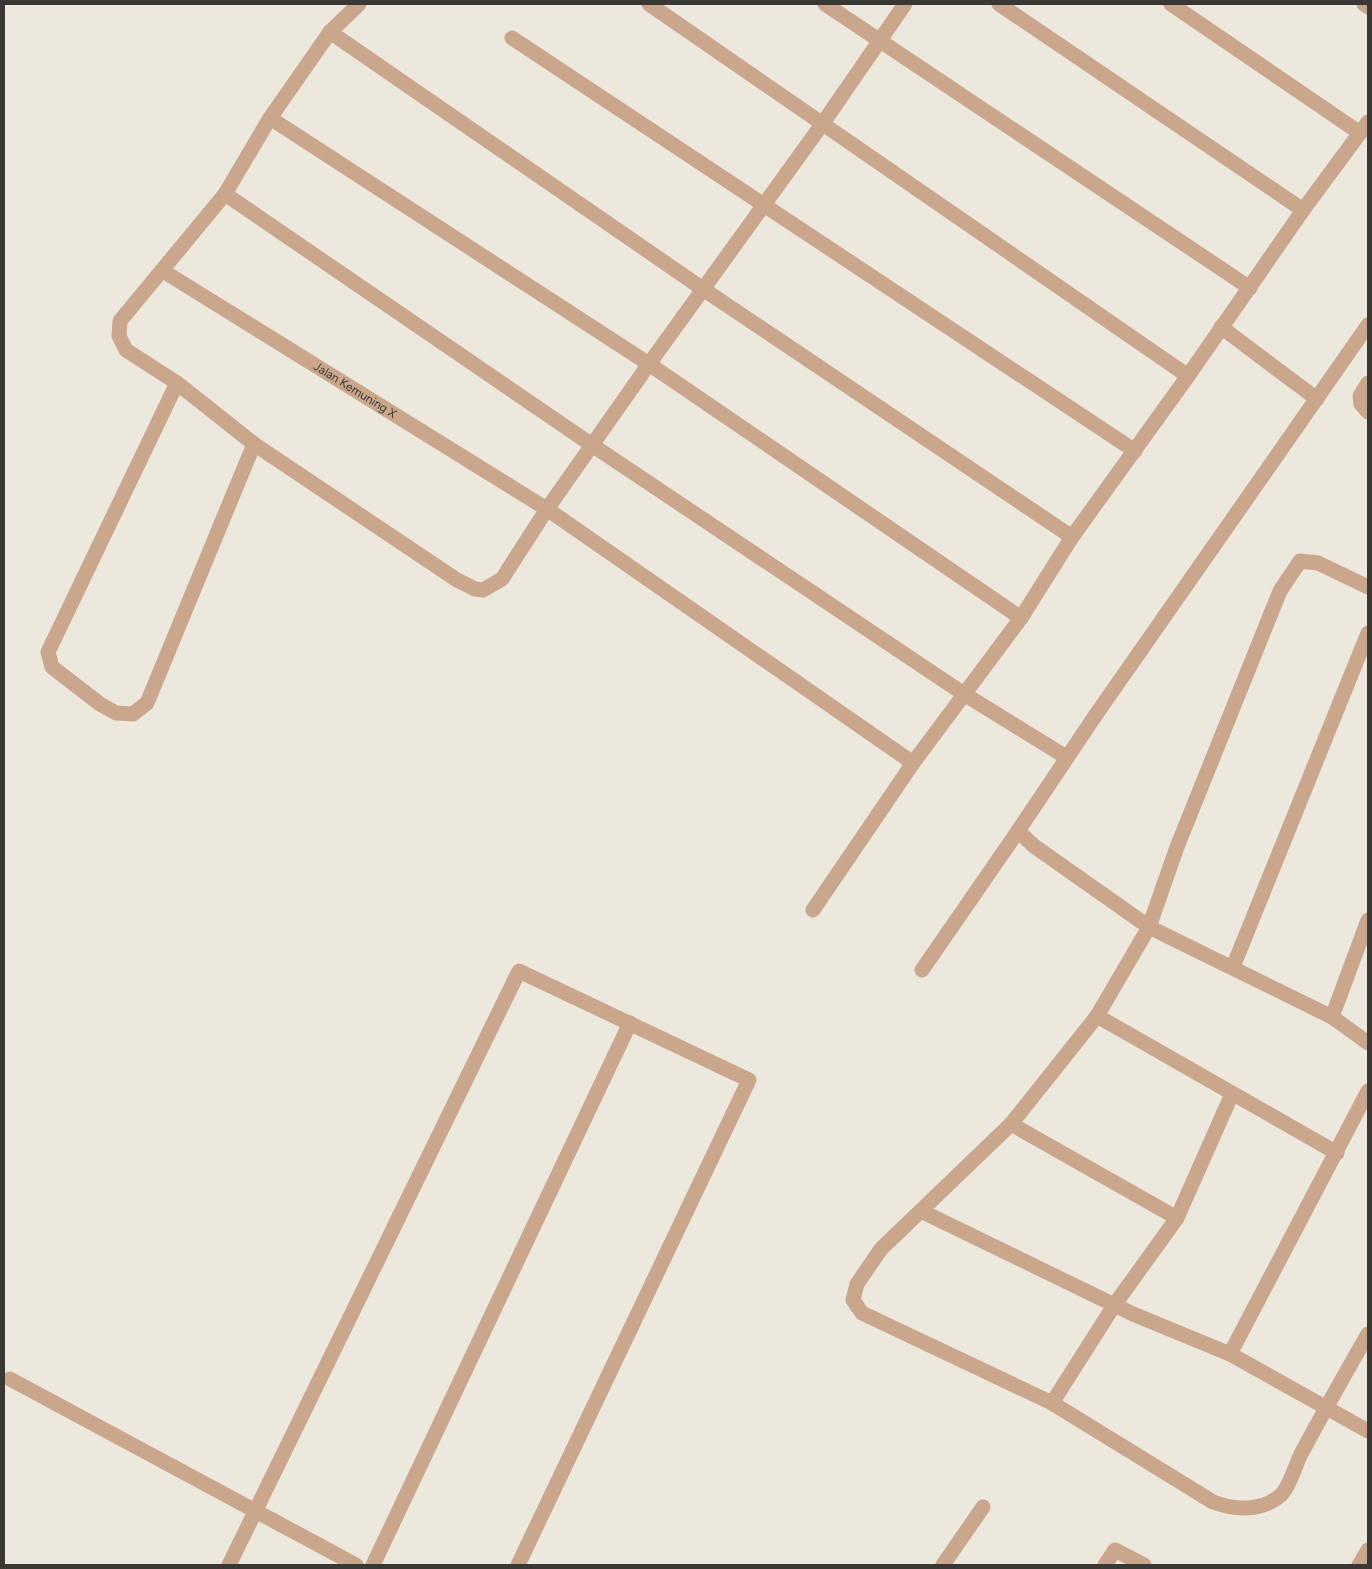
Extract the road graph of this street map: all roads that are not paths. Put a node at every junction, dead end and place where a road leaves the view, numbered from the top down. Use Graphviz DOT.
graph roads {
  1 [pos="359,4"];
  2 [pos="649,4"];
  3 [pos="824,4"];
  4 [pos="905,4"];
  5 [pos="999,4"];
  6 [pos="1171,4"];
  7 [pos="1364,4"];
  8 [pos="1368,7"];
  9 [pos="330,32"];
  10 [pos="512,38"];
  11 [pos="882,40"];
  12 [pos="270,118"];
  13 [pos="824,123"];
  14 [pos="1364,128"];
  15 [pos="224,194"];
  16 [pos="764,206"];
  17 [pos="1303,210"];
  18 [pos="163,271"];
  19 [pos="1250,288"];
  20 [pos="703,289"];
  21 [pos="1368,324"];
  22 [pos="1221,327"];
  23 [pos="648,364"];
  24 [pos="1188,376"];
  25 [pos="178,383"];
  26 [pos="1368,383"];
  27 [pos="1317,398"];
  28 [pos="1368,412"];
  29 [pos="254,444"];
  30 [pos="592,445"];
  31 [pos="1135,451"];
  32 [pos="547,509"];
  33 [pos="1072,537"];
  34 [pos="1368,587"];
  35 [pos="1021,618"];
  36 [pos="1368,633"];
  37 [pos="964,694"];
  38 [pos="1066,757"];
  39 [pos="913,763"];
  40 [pos="1018,831"];
  41 [pos="813,910"];
  42 [pos="1368,920"];
  43 [pos="1148,927"];
  44 [pos="1233,967"];
  45 [pos="922,970"];
  46 [pos="1097,1016"];
  47 [pos="1332,1017"];
  48 [pos="630,1023"];
  49 [pos="1368,1043"];
  50 [pos="1368,1091"];
  51 [pos="1232,1094"];
  52 [pos="1011,1124"];
  53 [pos="1337,1153"];
  54 [pos="921,1211"];
  55 [pos="1177,1218"];
  56 [pos="1114,1304"];
  57 [pos="1368,1334"];
  58 [pos="1230,1354"];
  59 [pos="10,1379"];
  60 [pos="1052,1403"];
  61 [pos="1325,1409"];
  62 [pos="1368,1431"];
  63 [pos="983,1507"];
  64 [pos="256,1511"];
  65 [pos="1368,1550"];
  66 [pos="228,1565"];
  67 [pos="356,1565"];
  68 [pos="374,1565"];
  69 [pos="518,1565"];
  70 [pos="943,1565"];
  71 [pos="1106,1565"];
  72 [pos="1144,1565"];
  73 [pos="1359,1565"];
  1 -- 9 [label="street"];
  2 -- 13 [label="street"];
  3 -- 11 [label="street"];
  4 -- 11 [label="street"];
  5 -- 17 [label="street"];
  6 -- 14 [label="street"];
  7 -- 8 [label="street"];
  9 -- 12 [label="street"];
  9 -- 20 [label="street"];
  10 -- 16 [label="street"];
  11 -- 13 [label="street"];
  11 -- 19 [label="street"];
  12 -- 15 [label="street"];
  12 -- 23 [label="street"];
  13 -- 16 [label="street"];
  13 -- 24 [label="street"];
  14 -- 17 [label="street"];
  15 -- 18 [label="street"];
  15 -- 30 [label="street"];
  16 -- 20 [label="street"];
  16 -- 31 [label="street"];
  17 -- 19 [label="street"];
  18 -- 25 [label="street"];
  18 -- 32 [label="street, Jalan Kemuning X"];
  19 -- 22 [label="street"];
  20 -- 23 [label="street"];
  20 -- 33 [label="street"];
  21 -- 27 [label="street"];
  22 -- 24 [label="street"];
  22 -- 27 [label="street"];
  23 -- 30 [label="street"];
  23 -- 35 [label="street"];
  24 -- 31 [label="street"];
  25 -- 29 [label="street"];
  25 -- 29 [label="street"];
  26 -- 28 [label="street"];
  27 -- 38 [label="street"];
  29 -- 32 [label="street"];
  30 -- 32 [label="street"];
  30 -- 37 [label="street"];
  31 -- 33 [label="street"];
  32 -- 39 [label="street, Jalan Kemuning X"];
  33 -- 35 [label="street"];
  34 -- 43 [label="street"];
  35 -- 37 [label="street"];
  36 -- 44 [label="street"];
  37 -- 38 [label="street"];
  37 -- 39 [label="street"];
  38 -- 40 [label="street"];
  39 -- 41 [label="street"];
  40 -- 43 [label="street"];
  40 -- 45 [label="street"];
  42 -- 47 [label="street"];
  43 -- 44 [label="street"];
  43 -- 46 [label="street"];
  44 -- 47 [label="street"];
  46 -- 51 [label="street"];
  46 -- 52 [label="street"];
  47 -- 49 [label="street"];
  48 -- 64 [label="street"];
  48 -- 68 [label="street"];
  48 -- 69 [label="street"];
  50 -- 53 [label="street"];
  51 -- 53 [label="street"];
  51 -- 55 [label="street"];
  52 -- 54 [label="street"];
  52 -- 55 [label="street"];
  53 -- 58 [label="street"];
  54 -- 56 [label="street"];
  54 -- 60 [label="street"];
  55 -- 56 [label="street"];
  56 -- 58 [label="street"];
  56 -- 60 [label="street"];
  57 -- 61 [label="street"];
  58 -- 61 [label="street"];
  59 -- 64 [label="street"];
  60 -- 61 [label="street"];
  61 -- 62 [label="street"];
  63 -- 70 [label="street"];
  64 -- 66 [label="street"];
  64 -- 67 [label="street"];
  65 -- 73 [label="street"];
  71 -- 72 [label="street"];
}
